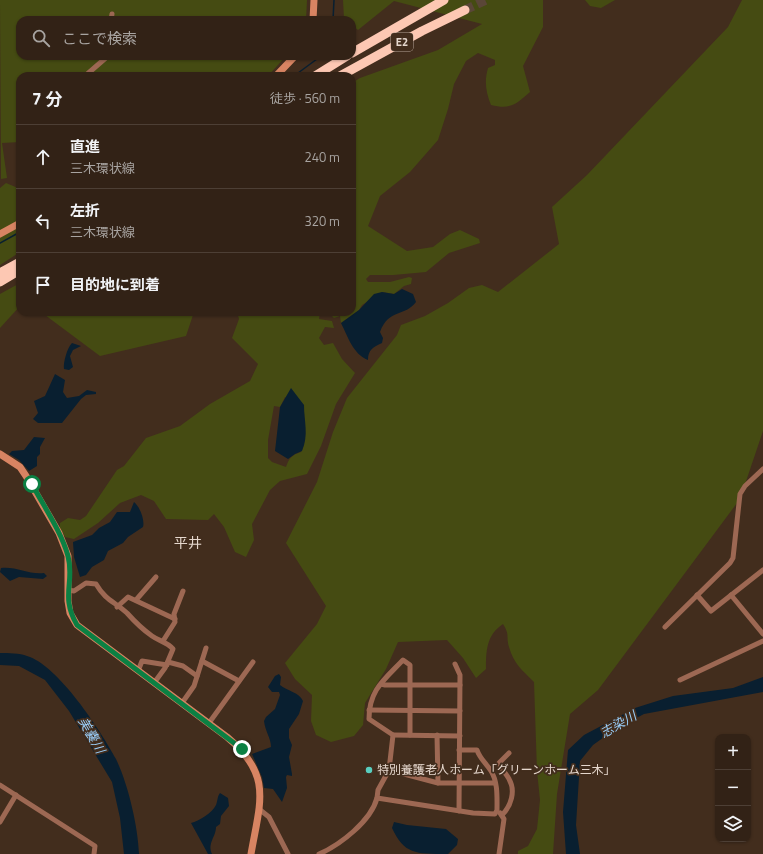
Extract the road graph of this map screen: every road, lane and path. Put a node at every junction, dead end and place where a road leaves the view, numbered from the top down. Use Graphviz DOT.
graph roads {
  1 [pos="314,0"];
  2 [pos="444,0"];
  3 [pos="465,10"];
  4 [pos="313,16"];
  5 [pos="356,51"];
  6 [pos="103,60"];
  7 [pos="291,60"];
  8 [pos="341,60"];
  9 [pos="90,72"];
  10 [pos="280,72"];
  11 [pos="321,72"];
  12 [pos="347,72"];
  13 [pos="16,225"];
  14 [pos="0,234"];
  15 [pos="16,264"];
  16 [pos="16,272"];
  17 [pos="0,273"];
  18 [pos="0,282"];
  19 [pos="0,454"];
  20 [pos="763,469"];
  21 [pos="763,570"];
  22 [pos="156,577"];
  23 [pos="68,590"];
  24 [pos="183,591"];
  25 [pos="697,595"];
  26 [pos="731,595"];
  27 [pos="136,600"];
  28 [pos="117,607"];
  29 [pos="174,619"];
  30 [pos="664,627"];
  31 [pos="763,634"];
  32 [pos="163,641"];
  33 [pos="763,641"];
  34 [pos="206,648"];
  35 [pos="202,662"];
  36 [pos="253,662"];
  37 [pos="167,664"];
  38 [pos="455,664"];
  39 [pos="138,672"];
  40 [pos="197,676"];
  41 [pos="680,680"];
  42 [pos="239,681"];
  43 [pos="154,683"];
  44 [pos="381,684"];
  45 [pos="410,685"];
  46 [pos="460,685"];
  47 [pos="182,703"];
  48 [pos="369,710"];
  49 [pos="410,711"];
  50 [pos="460,711"];
  51 [pos="209,723"];
  52 [pos="392,735"];
  53 [pos="410,735"];
  54 [pos="437,735"];
  55 [pos="460,736"];
  56 [pos="460,750"];
  57 [pos="509,753"];
  58 [pos="389,770"];
  59 [pos="438,783"];
  60 [pos="459,783"];
  61 [pos="496,783"];
  62 [pos="0,785"];
  63 [pos="16,795"];
  64 [pos="378,798"];
  65 [pos="259,809"];
  66 [pos="497,810"];
  67 [pos="459,811"];
  68 [pos="502,815"];
  69 [pos="0,822"];
  70 [pos="94,854"];
  71 [pos="251,854"];
  72 [pos="288,854"];
  73 [pos="319,854"];
  74 [pos="499,854"];
  1 -- 4 [label="main road"];
  2 -- 5 [label="highway, E2"];
  3 -- 12 [label="highway, E2"];
  6 -- 9 [label="street"];
  7 -- 10 [label="main road"];
  8 -- 11 [label="highway"];
  13 -- 14 [label="main road"];
  15 -- 17 [label="highway"];
  16 -- 18 [label="highway"];
  19 -- 23 [label="main road"];
  20 -- 25 [label="street"];
  21 -- 26 [label="street"];
  22 -- 27 [label="street"];
  23 -- 28 [label="street"];
  23 -- 39 [label="main road"];
  24 -- 29 [label="street"];
  25 -- 26 [label="street"];
  25 -- 30 [label="street"];
  26 -- 31 [label="street"];
  27 -- 28 [label="street"];
  27 -- 29 [label="street"];
  28 -- 32 [label="street"];
  29 -- 32 [label="street"];
  32 -- 37 [label="street"];
  33 -- 41 [label="street"];
  34 -- 35 [label="street"];
  35 -- 40 [label="street"];
  35 -- 42 [label="street"];
  36 -- 42 [label="street"];
  37 -- 39 [label="street"];
  37 -- 40 [label="street"];
  37 -- 43 [label="street"];
  38 -- 46 [label="street"];
  39 -- 43 [label="main road"];
  40 -- 47 [label="street"];
  42 -- 51 [label="street"];
  43 -- 47 [label="main road"];
  44 -- 45 [label="street"];
  44 -- 45 [label="street"];
  44 -- 48 [label="street"];
  45 -- 46 [label="street"];
  45 -- 49 [label="street"];
  46 -- 50 [label="street"];
  47 -- 51 [label="main road"];
  48 -- 49 [label="street"];
  48 -- 52 [label="street"];
  49 -- 50 [label="street"];
  49 -- 53 [label="street"];
  50 -- 55 [label="street"];
  51 -- 65 [label="main road"];
  52 -- 53 [label="street"];
  52 -- 58 [label="street"];
  53 -- 54 [label="street"];
  54 -- 55 [label="street"];
  54 -- 59 [label="street"];
  55 -- 56 [label="street"];
  56 -- 60 [label="street"];
  56 -- 61 [label="street"];
  57 -- 68 [label="street"];
  58 -- 59 [label="street"];
  58 -- 64 [label="street"];
  59 -- 60 [label="street"];
  60 -- 61 [label="street"];
  60 -- 67 [label="street"];
  61 -- 66 [label="street"];
  62 -- 63 [label="street"];
  63 -- 69 [label="street"];
  63 -- 70 [label="street"];
  64 -- 67 [label="street"];
  64 -- 73 [label="street"];
  65 -- 71 [label="main road"];
  65 -- 72 [label="street"];
  66 -- 67 [label="street"];
  66 -- 68 [label="street"];
  68 -- 74 [label="street"];
}
